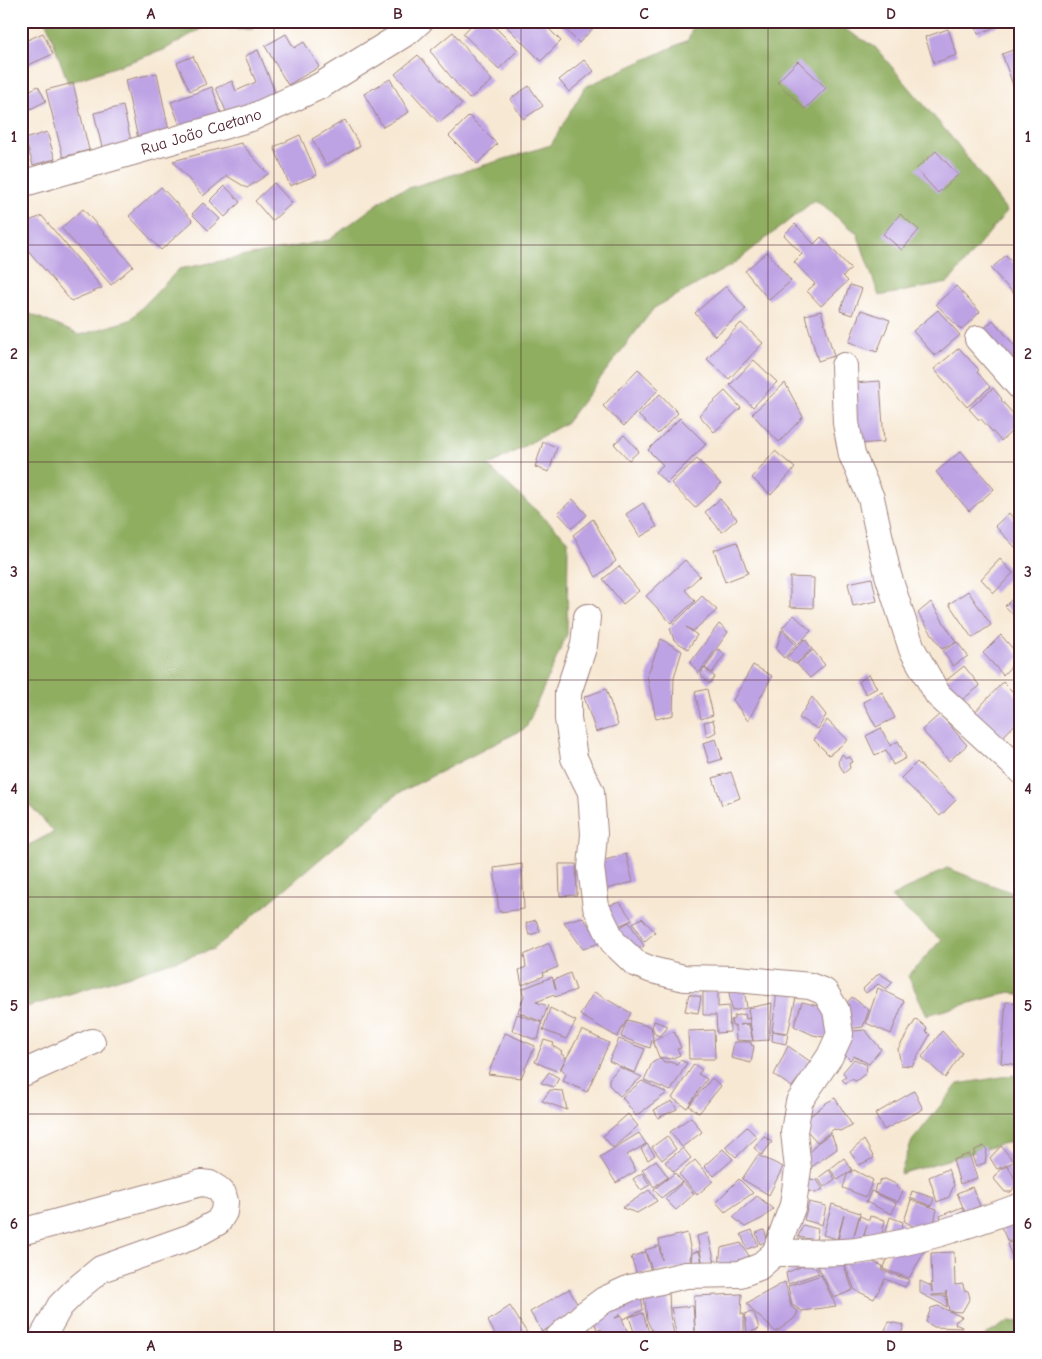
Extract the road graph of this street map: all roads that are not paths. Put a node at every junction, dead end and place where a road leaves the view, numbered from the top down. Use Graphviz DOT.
graph roads {
  1 [pos="420,21"];
  2 [pos="21,184"];
  3 [pos="978,339"];
  4 [pos="844,366"];
  5 [pos="1021,388"];
  6 [pos="587,617"];
  7 [pos="1021,770"];
  8 [pos="92,1042"];
  9 [pos="21,1074"];
  10 [pos="1021,1206"];
  11 [pos="28,1230"];
  12 [pos="775,1253"];
  13 [pos="42,1338"];
  14 [pos="558,1338"];
  1 -- 2 [label="street, Rua João Caetano"];
  3 -- 5 [label="street"];
  4 -- 7 [label="street"];
  6 -- 12 [label="street"];
  8 -- 9 [label="street"];
  10 -- 12 [label="street"];
  11 -- 13 [label="street"];
  12 -- 14 [label="street"];
}
